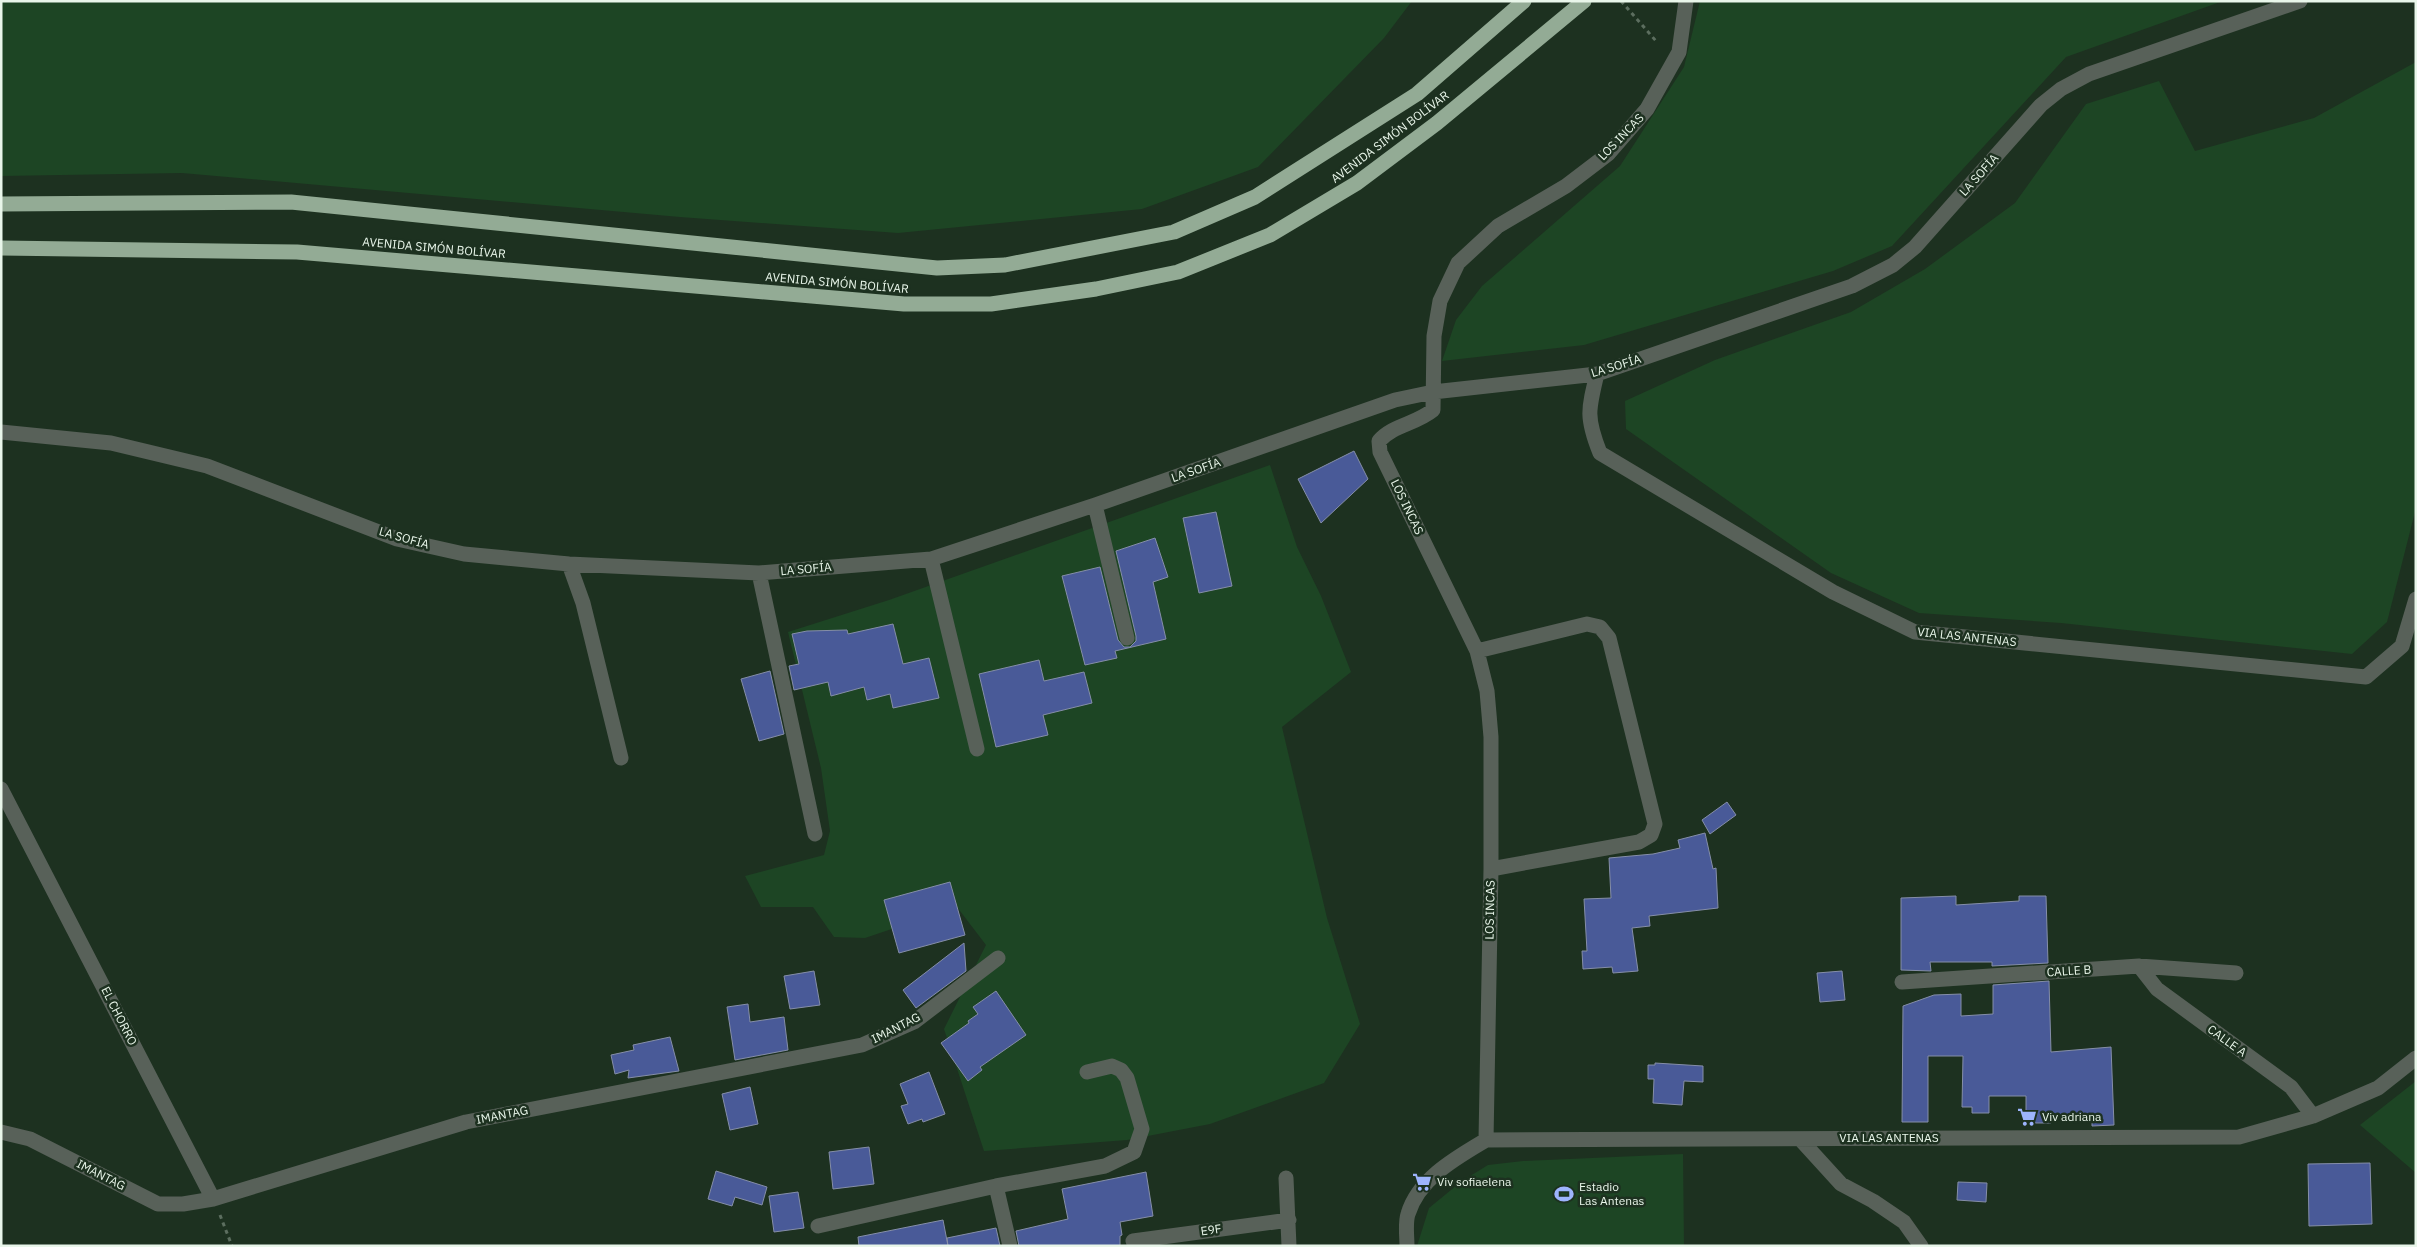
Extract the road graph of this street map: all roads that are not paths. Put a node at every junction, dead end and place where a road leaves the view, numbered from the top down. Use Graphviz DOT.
graph roads {
  1 [pos="1524,1"];
  2 [pos="1584,1"];
  3 [pos="1686,1"];
  4 [pos="2300,1"];
  5 [pos="1,204"];
  6 [pos="1,248"];
  7 [pos="1596,374"];
  8 [pos="1433,392"];
  9 [pos="1,432"];
  10 [pos="1095,505"];
  11 [pos="931,559"];
  12 [pos="569,564"];
  13 [pos="759,573"];
  14 [pos="2416,599"];
  15 [pos="1127,638"];
  16 [pos="1477,651"];
  17 [pos="977,749"];
  18 [pos="621,758"];
  19 [pos="1,789"];
  20 [pos="815,834"];
  21 [pos="1491,869"];
  22 [pos="998,958"];
  23 [pos="2139,966"];
  24 [pos="2236,973"];
  25 [pos="1902,982"];
  26 [pos="2416,1058"];
  27 [pos="1087,1072"];
  28 [pos="2314,1116"];
  29 [pos="1,1132"];
  30 [pos="1800,1139"];
  31 [pos="1486,1140"];
  32 [pos="1286,1178"];
  33 [pos="996,1186"];
  34 [pos="213,1199"];
  35 [pos="1289,1220"];
  36 [pos="818,1226"];
  37 [pos="1133,1241"];
  38 [pos="1010,1246"];
  39 [pos="1289,1246"];
  40 [pos="1407,1246"];
  41 [pos="1921,1246"];
  1 -- 5 [label="highway, AVENIDA SIMÓN BOLÍVAR"];
  2 -- 6 [label="highway, AVENIDA SIMÓN BOLÍVAR"];
  3 -- 8 [label="street, LOS INCAS"];
  4 -- 7 [label="street, LA SOFÍA"];
  7 -- 8 [label="street, LA SOFÍA"];
  7 -- 14 [label="street, VIA LAS ANTENAS"];
  8 -- 10 [label="street, LA SOFÍA"];
  8 -- 16 [label="street, LOS INCAS"];
  9 -- 12 [label="street, LA SOFÍA"];
  10 -- 11 [label="street, LA SOFÍA"];
  10 -- 15 [label="street"];
  11 -- 13 [label="street, LA SOFÍA"];
  11 -- 17 [label="street"];
  12 -- 13 [label="street, LA SOFÍA"];
  12 -- 18 [label="street"];
  13 -- 20 [label="street"];
  16 -- 21 [label="street, LOS INCAS"];
  16 -- 21 [label="street"];
  19 -- 34 [label="street, EL CHORRO"];
  21 -- 31 [label="street, LOS INCAS"];
  22 -- 34 [label="street, IMANTAG"];
  23 -- 24 [label="street, CALLE B"];
  23 -- 25 [label="street, CALLE B"];
  23 -- 28 [label="street, CALLE A"];
  26 -- 28 [label="street, VIA LAS ANTENAS"];
  27 -- 33 [label="street"];
  28 -- 30 [label="street, VIA LAS ANTENAS"];
  29 -- 34 [label="street, IMANTAG"];
  30 -- 31 [label="street, VIA LAS ANTENAS"];
  30 -- 41 [label="street"];
  31 -- 40 [label="street"];
  32 -- 35 [label="street"];
  33 -- 36 [label="street"];
  33 -- 38 [label="street"];
  35 -- 37 [label="street, E9F"];
  35 -- 39 [label="street"];
}
